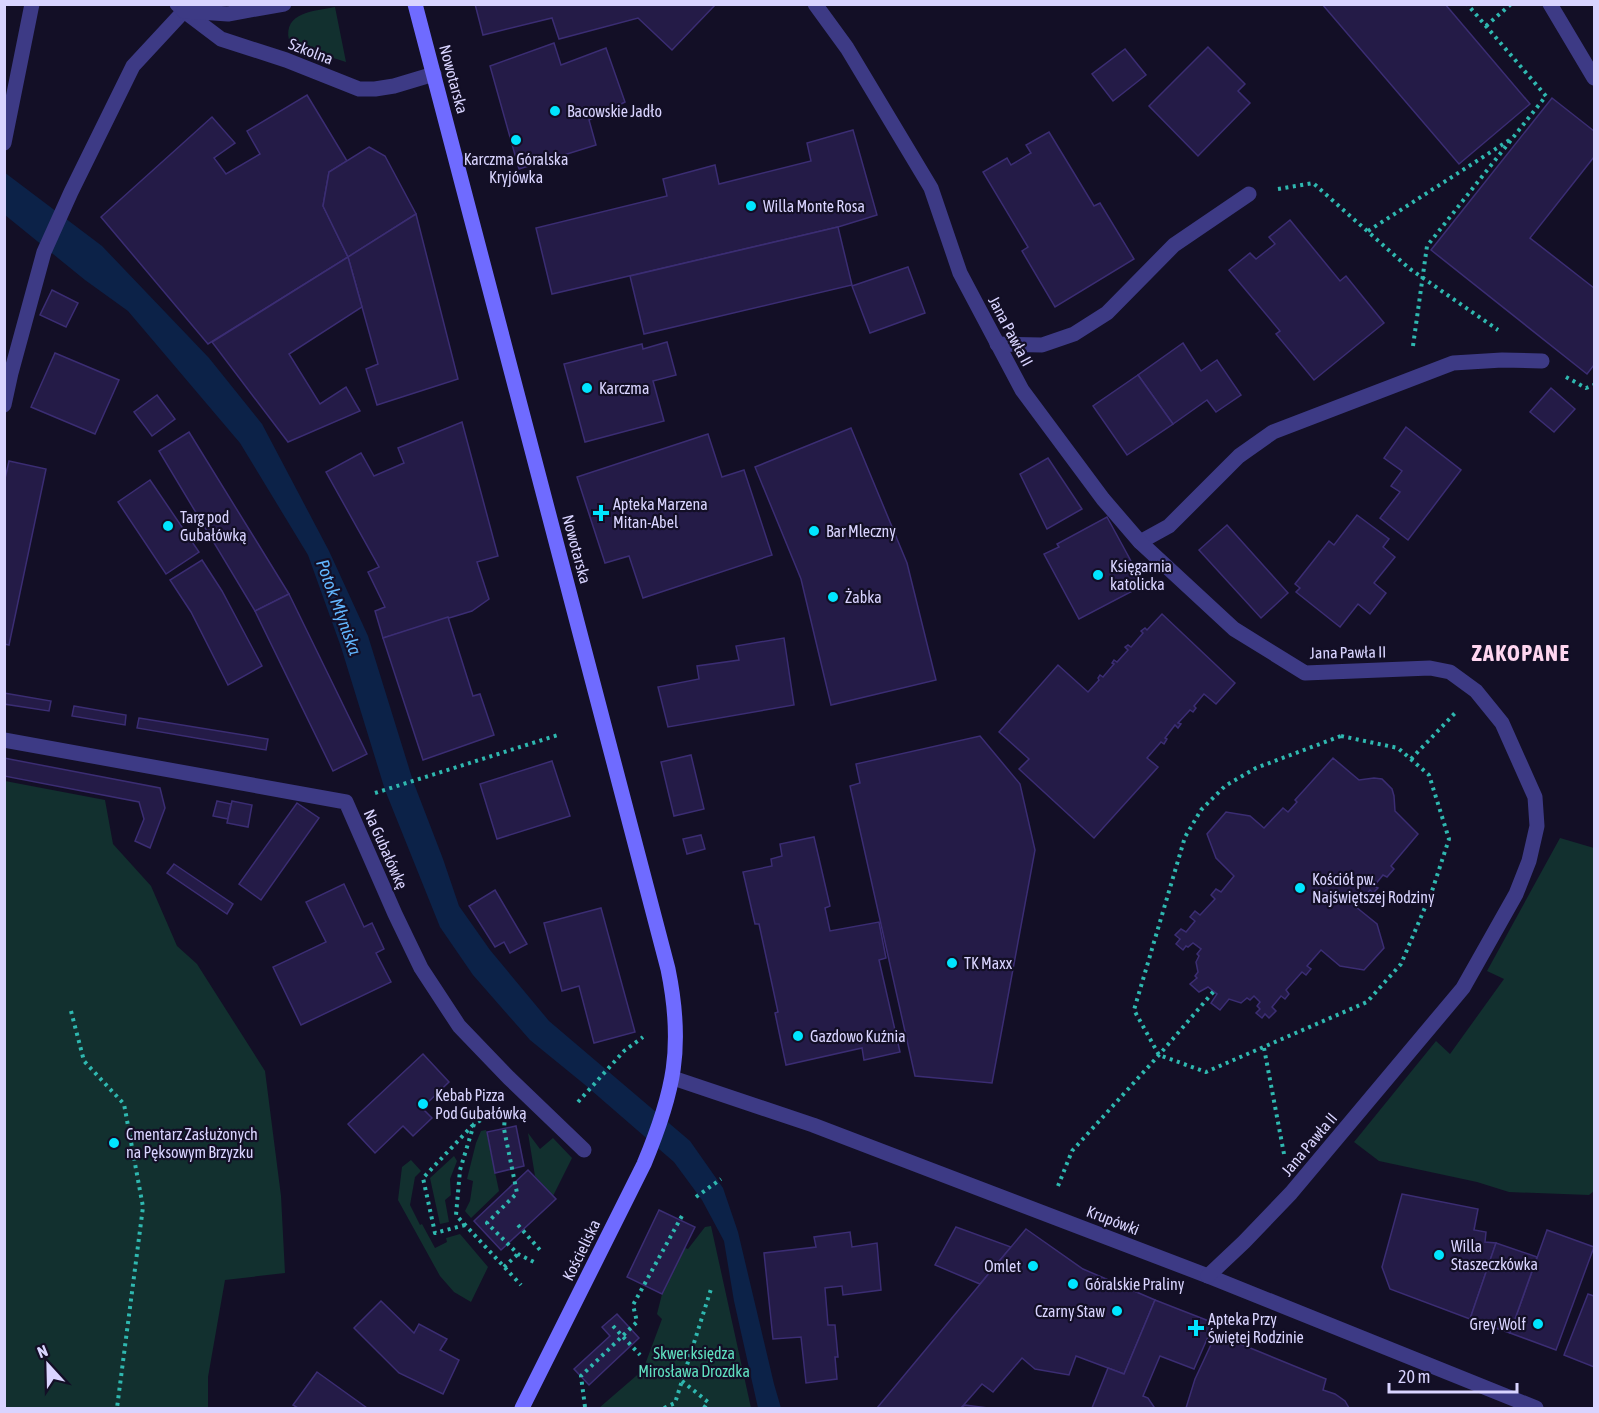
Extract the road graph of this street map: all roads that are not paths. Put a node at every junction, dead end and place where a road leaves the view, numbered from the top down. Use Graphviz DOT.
graph roads {
  1 [pos="32,4"];
  2 [pos="284,4"];
  3 [pos="416,4"];
  4 [pos="815,4"];
  5 [pos="1550,4"];
  6 [pos="181,8"];
  7 [pos="434,74"];
  8 [pos="1594,78"];
  9 [pos="4,143"];
  10 [pos="1249,194"];
  11 [pos="997,344"];
  12 [pos="1542,361"];
  13 [pos="4,405"];
  14 [pos="1140,542"];
  15 [pos="4,740"];
  16 [pos="673,1078"];
  17 [pos="666,1106"];
  18 [pos="584,1150"];
  19 [pos="1208,1276"];
  20 [pos="522,1408"];
  21 [pos="1536,1408"];
  1 -- 9 [label="street"];
  2 -- 6 [label="street"];
  3 -- 7 [label="main road, Nowotarska"];
  4 -- 11 [label="street, Jana Pawła II"];
  5 -- 8 [label="street"];
  6 -- 7 [label="street, Szkolna"];
  6 -- 13 [label="street"];
  7 -- 16 [label="main road, Nowotarska"];
  10 -- 11 [label="street"];
  11 -- 14 [label="street, Jana Pawła II"];
  12 -- 14 [label="street"];
  14 -- 19 [label="street, Jana Pawła II"];
  15 -- 18 [label="street, Na Gubałówkę"];
  16 -- 17 [label="main road, Nowotarska"];
  16 -- 19 [label="street, Krupówki"];
  17 -- 20 [label="main road, Kościeliska"];
  19 -- 21 [label="street, Krupówki"];
}
